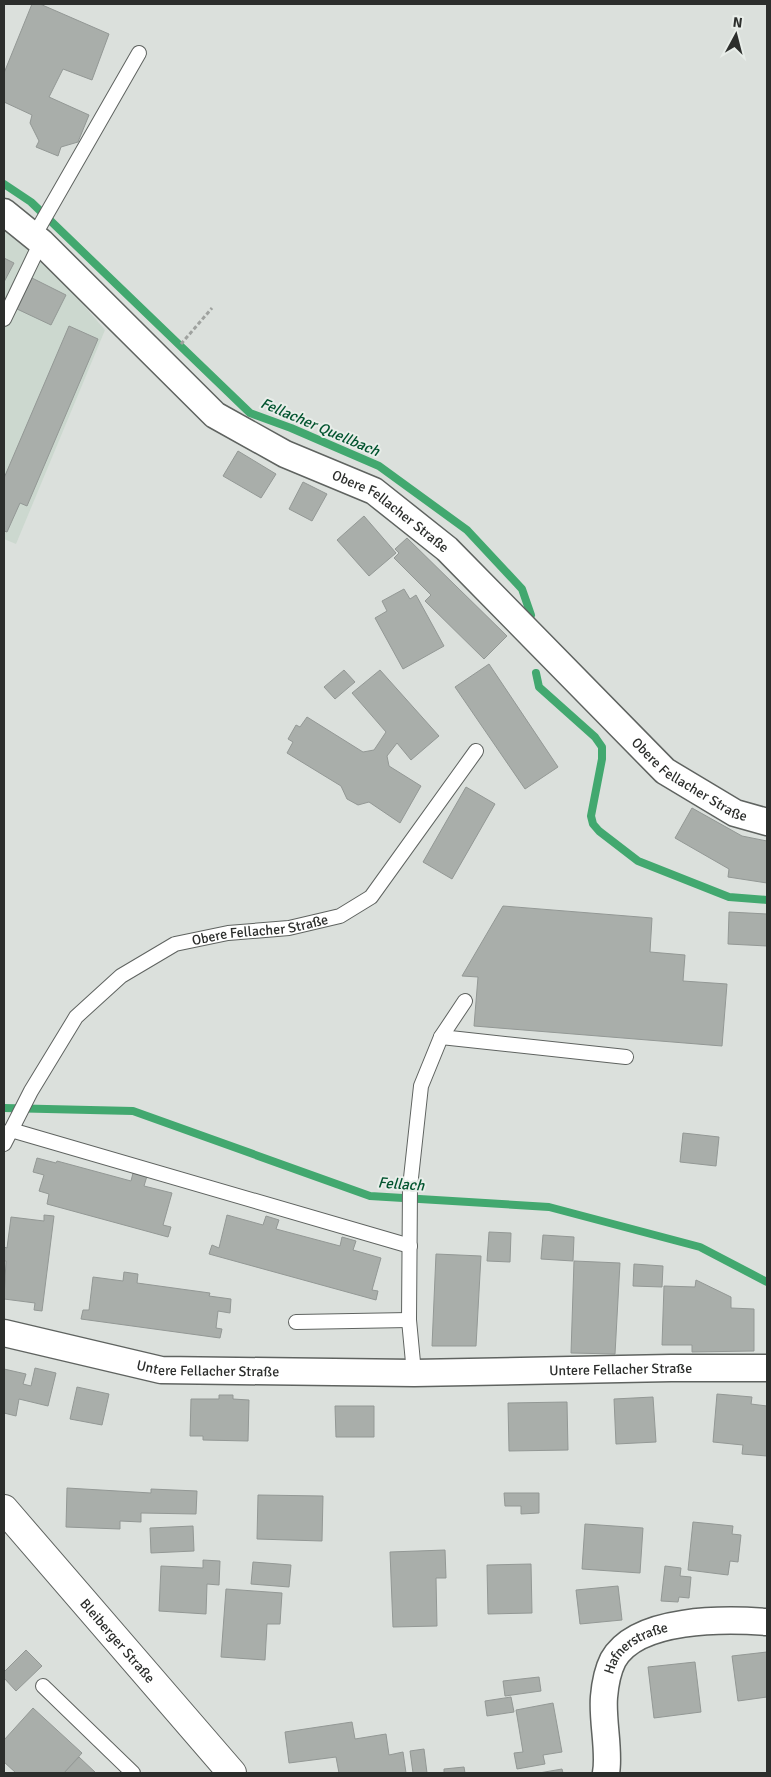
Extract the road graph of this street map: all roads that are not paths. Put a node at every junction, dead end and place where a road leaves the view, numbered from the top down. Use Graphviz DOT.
graph roads {
  1 [pos="139,52"];
  2 [pos="4,212"];
  3 [pos="39,234"];
  4 [pos="4,319"];
  5 [pos="476,750"];
  6 [pos="767,822"];
  7 [pos="465,1001"];
  8 [pos="442,1037"];
  9 [pos="626,1057"];
  10 [pos="13,1126"];
  11 [pos="4,1144"];
  12 [pos="410,1246"];
  13 [pos="409,1320"];
  14 [pos="296,1322"];
  15 [pos="4,1333"];
  16 [pos="767,1368"];
  17 [pos="414,1373"];
  18 [pos="4,1508"];
  19 [pos="767,1622"];
  20 [pos="43,1686"];
  21 [pos="133,1773"];
  22 [pos="232,1773"];
  23 [pos="606,1773"];
  1 -- 3 [label="lane"];
  2 -- 3 [label="street, Obere Fellacher Straße"];
  3 -- 4 [label="lane"];
  3 -- 6 [label="street, Obere Fellacher Straße"];
  5 -- 10 [label="lane, Obere Fellacher Straße"];
  7 -- 8 [label="lane"];
  8 -- 9 [label="lane"];
  8 -- 12 [label="lane"];
  10 -- 11 [label="lane"];
  10 -- 12 [label="lane"];
  12 -- 13 [label="lane"];
  13 -- 14 [label="lane"];
  13 -- 17 [label="lane"];
  15 -- 17 [label="street, Untere Fellacher Straße"];
  16 -- 17 [label="street, Untere Fellacher Straße"];
  18 -- 22 [label="main road, Bleiberger Straße"];
  19 -- 23 [label="street, Hafnerstraße"];
  20 -- 21 [label="lane"];
}
